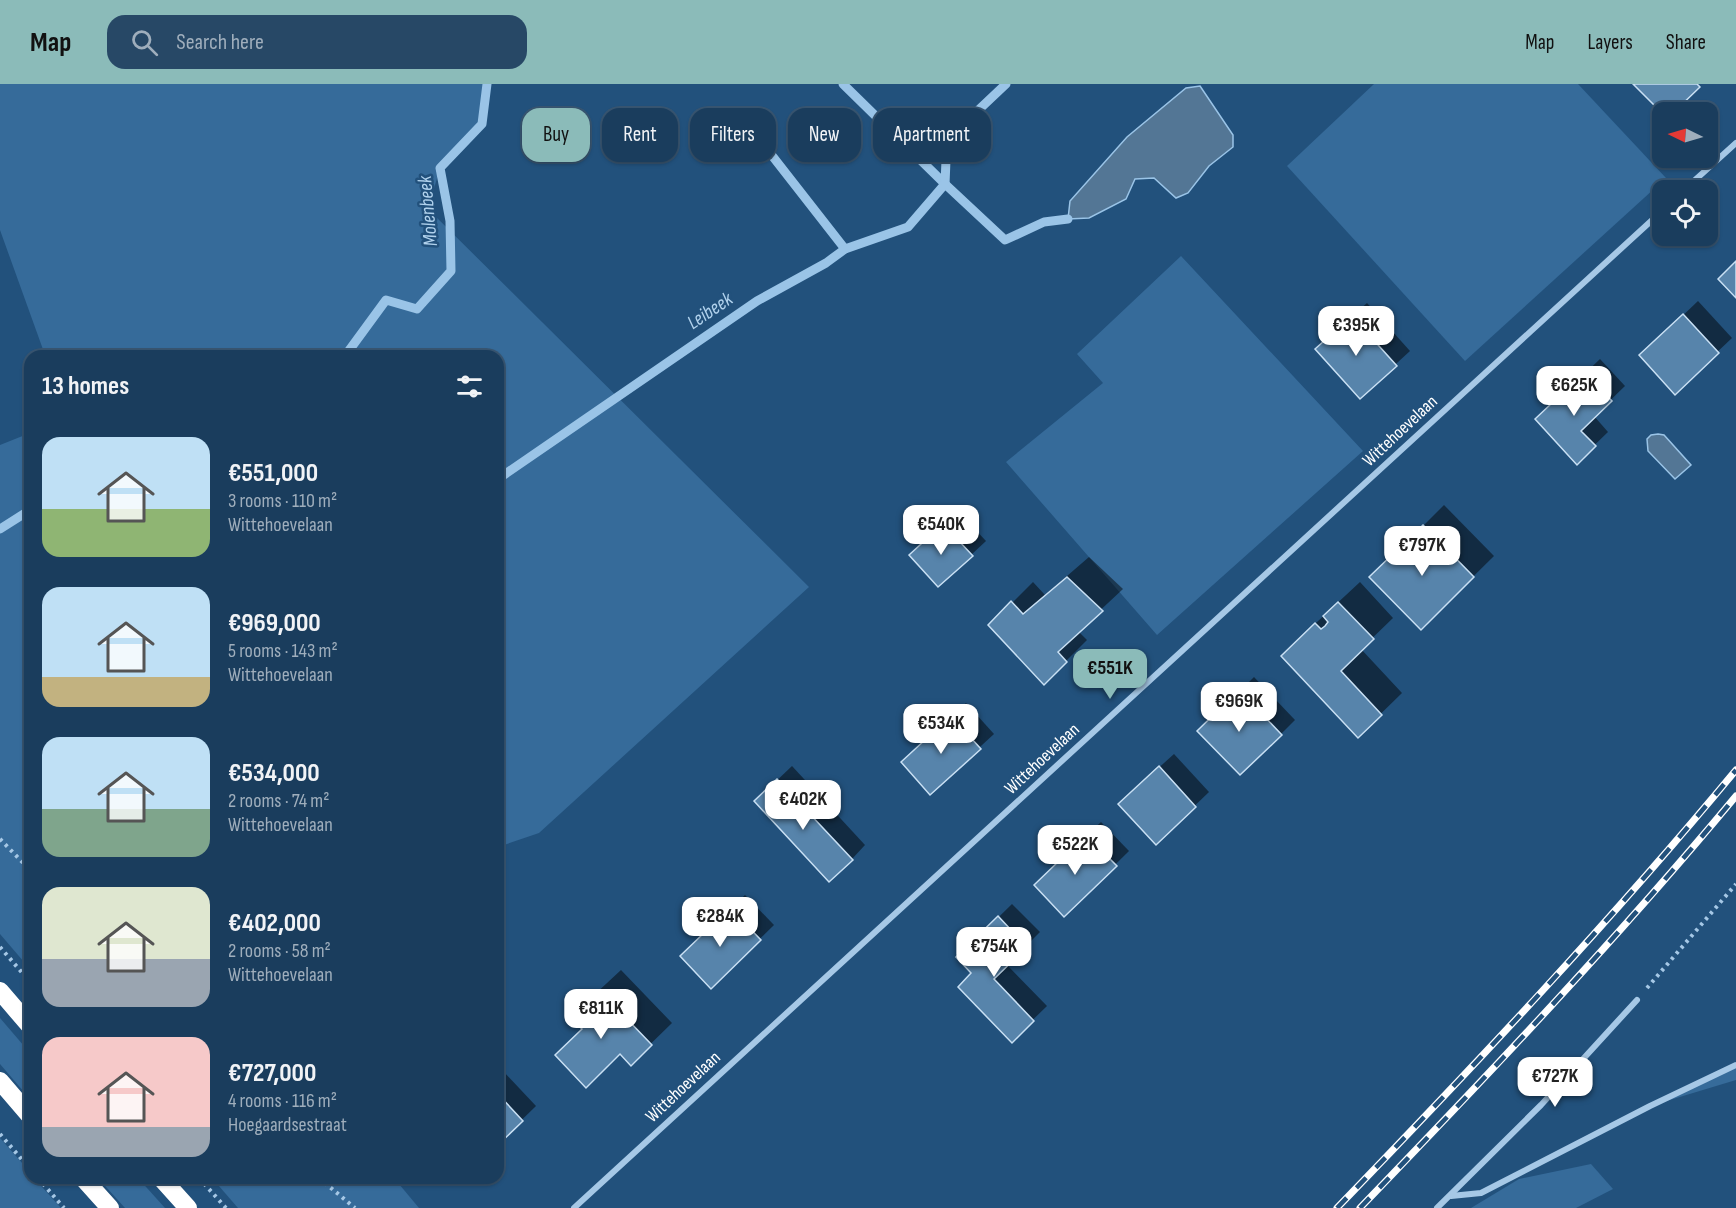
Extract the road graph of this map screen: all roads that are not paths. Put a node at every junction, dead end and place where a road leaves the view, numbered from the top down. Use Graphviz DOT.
graph roads {
  1 [pos="1736,143"];
  2 [pos="1695,180"];
  3 [pos="1652,219"];
  4 [pos="0,991"];
  5 [pos="1637,1000"];
  6 [pos="24,1019"];
  7 [pos="1736,1065"];
  8 [pos="0,1081"];
  9 [pos="24,1109"];
  10 [pos="88,1184"];
  11 [pos="166,1184"];
  12 [pos="1451,1196"];
  13 [pos="110,1208"];
  14 [pos="188,1208"];
  15 [pos="574,1208"];
  16 [pos="1437,1208"];
  1 -- 2 [label="street"];
  3 -- 15 [label="street, Wittehoevelaan"];
  4 -- 6 [label="highway"];
  5 -- 12 [label="street"];
  7 -- 12 [label="street"];
  8 -- 9 [label="highway"];
  10 -- 13 [label="highway"];
  11 -- 14 [label="highway"];
  12 -- 16 [label="street"];
}
